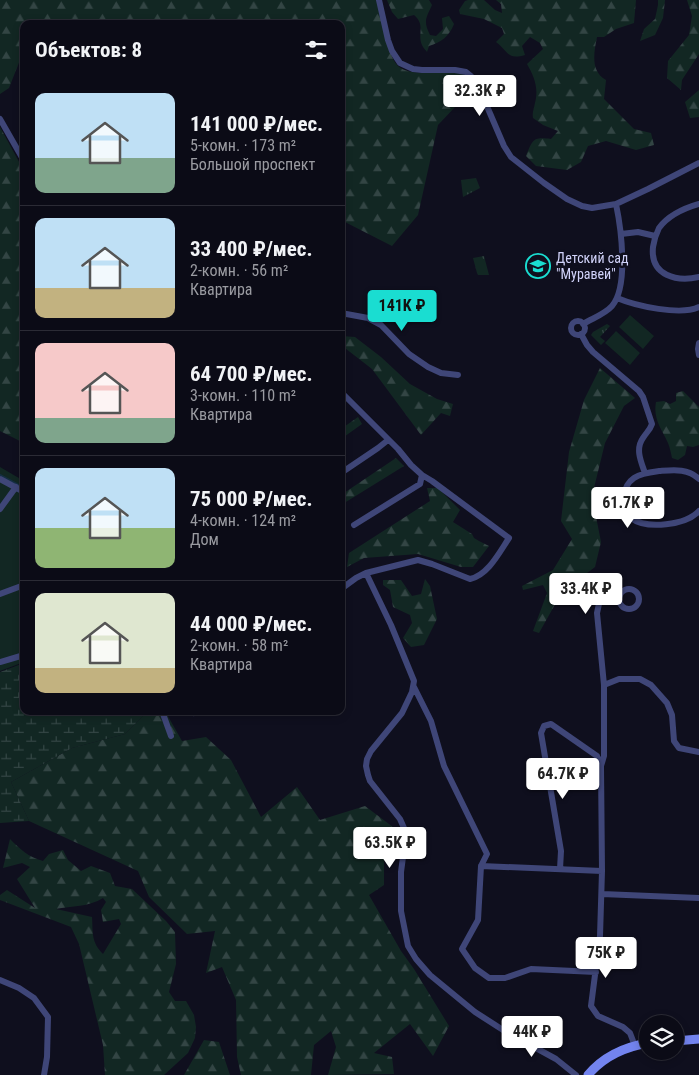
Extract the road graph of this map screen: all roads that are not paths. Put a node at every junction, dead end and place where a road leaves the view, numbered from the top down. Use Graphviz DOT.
graph roads {
  1 [pos="379,0"];
  2 [pos="0,118"];
  3 [pos="20,154"];
  4 [pos="699,163"];
  5 [pos="616,204"];
  6 [pos="699,204"];
  7 [pos="621,234"];
  8 [pos="655,236"];
  9 [pos="699,277"];
  10 [pos="617,298"];
  11 [pos="699,308"];
  12 [pos="345,314"];
  13 [pos="584,324"];
  14 [pos="581,334"];
  15 [pos="699,343"];
  16 [pos="699,355"];
  17 [pos="458,375"];
  18 [pos="345,395"];
  19 [pos="348,398"];
  20 [pos="345,400"];
  21 [pos="388,440"];
  22 [pos="345,469"];
  23 [pos="645,473"];
  24 [pos="422,475"];
  25 [pos="0,479"];
  26 [pos="699,479"];
  27 [pos="16,488"];
  28 [pos="20,490"];
  29 [pos="0,509"];
  30 [pos="699,511"];
  31 [pos="354,525"];
  32 [pos="366,573"];
  33 [pos="20,586"];
  34 [pos="345,586"];
  35 [pos="0,594"];
  36 [pos="620,595"];
  37 [pos="20,656"];
  38 [pos="0,662"];
  39 [pos="604,685"];
  40 [pos="414,687"];
  41 [pos="163,715"];
  42 [pos="171,736"];
  43 [pos="699,752"];
  44 [pos="602,766"];
  45 [pos="482,866"];
  46 [pos="560,869"];
  47 [pos="602,871"];
  48 [pos="602,894"];
  49 [pos="699,898"];
  50 [pos="596,972"];
  51 [pos="0,980"];
  52 [pos="699,1039"];
  53 [pos="684,1040"];
  54 [pos="639,1045"];
  55 [pos="635,1046"];
  56 [pos="44,1075"];
  57 [pos="576,1075"];
  58 [pos="588,1075"];
  1 -- 5 [label="street"];
  2 -- 3 [label="street"];
  4 -- 5 [label="street"];
  5 -- 7 [label="street"];
  6 -- 8 [label="street"];
  7 -- 8 [label="street"];
  7 -- 10 [label="street"];
  8 -- 9 [label="street"];
  10 -- 11 [label="street"];
  10 -- 13 [label="street"];
  12 -- 17 [label="street"];
  13 -- 14 [label="street"];
  13 -- 14 [label="street"];
  14 -- 23 [label="street"];
  15 -- 16 [label="street"];
  18 -- 19 [label="street"];
  19 -- 20 [label="street"];
  19 -- 21 [label="street"];
  21 -- 22 [label="street"];
  21 -- 24 [label="street"];
  23 -- 26 [label="street"];
  23 -- 30 [label="street"];
  24 -- 31 [label="street"];
  24 -- 32 [label="street"];
  25 -- 27 [label="street"];
  27 -- 28 [label="street"];
  27 -- 29 [label="street"];
  32 -- 34 [label="street"];
  32 -- 40 [label="street"];
  33 -- 35 [label="street"];
  36 -- 39 [label="street"];
  37 -- 38 [label="street"];
  39 -- 43 [label="street"];
  39 -- 44 [label="street"];
  40 -- 45 [label="street"];
  40 -- 57 [label="street"];
  41 -- 42 [label="street"];
  44 -- 46 [label="street"];
  44 -- 47 [label="street"];
  45 -- 46 [label="street"];
  45 -- 50 [label="street"];
  46 -- 47 [label="street"];
  47 -- 48 [label="street"];
  48 -- 49 [label="street"];
  48 -- 50 [label="street"];
  50 -- 55 [label="street"];
  51 -- 56 [label="street"];
  52 -- 53 [label="street"];
  54 -- 55 [label="street"];
  55 -- 58 [label="street"];
}
